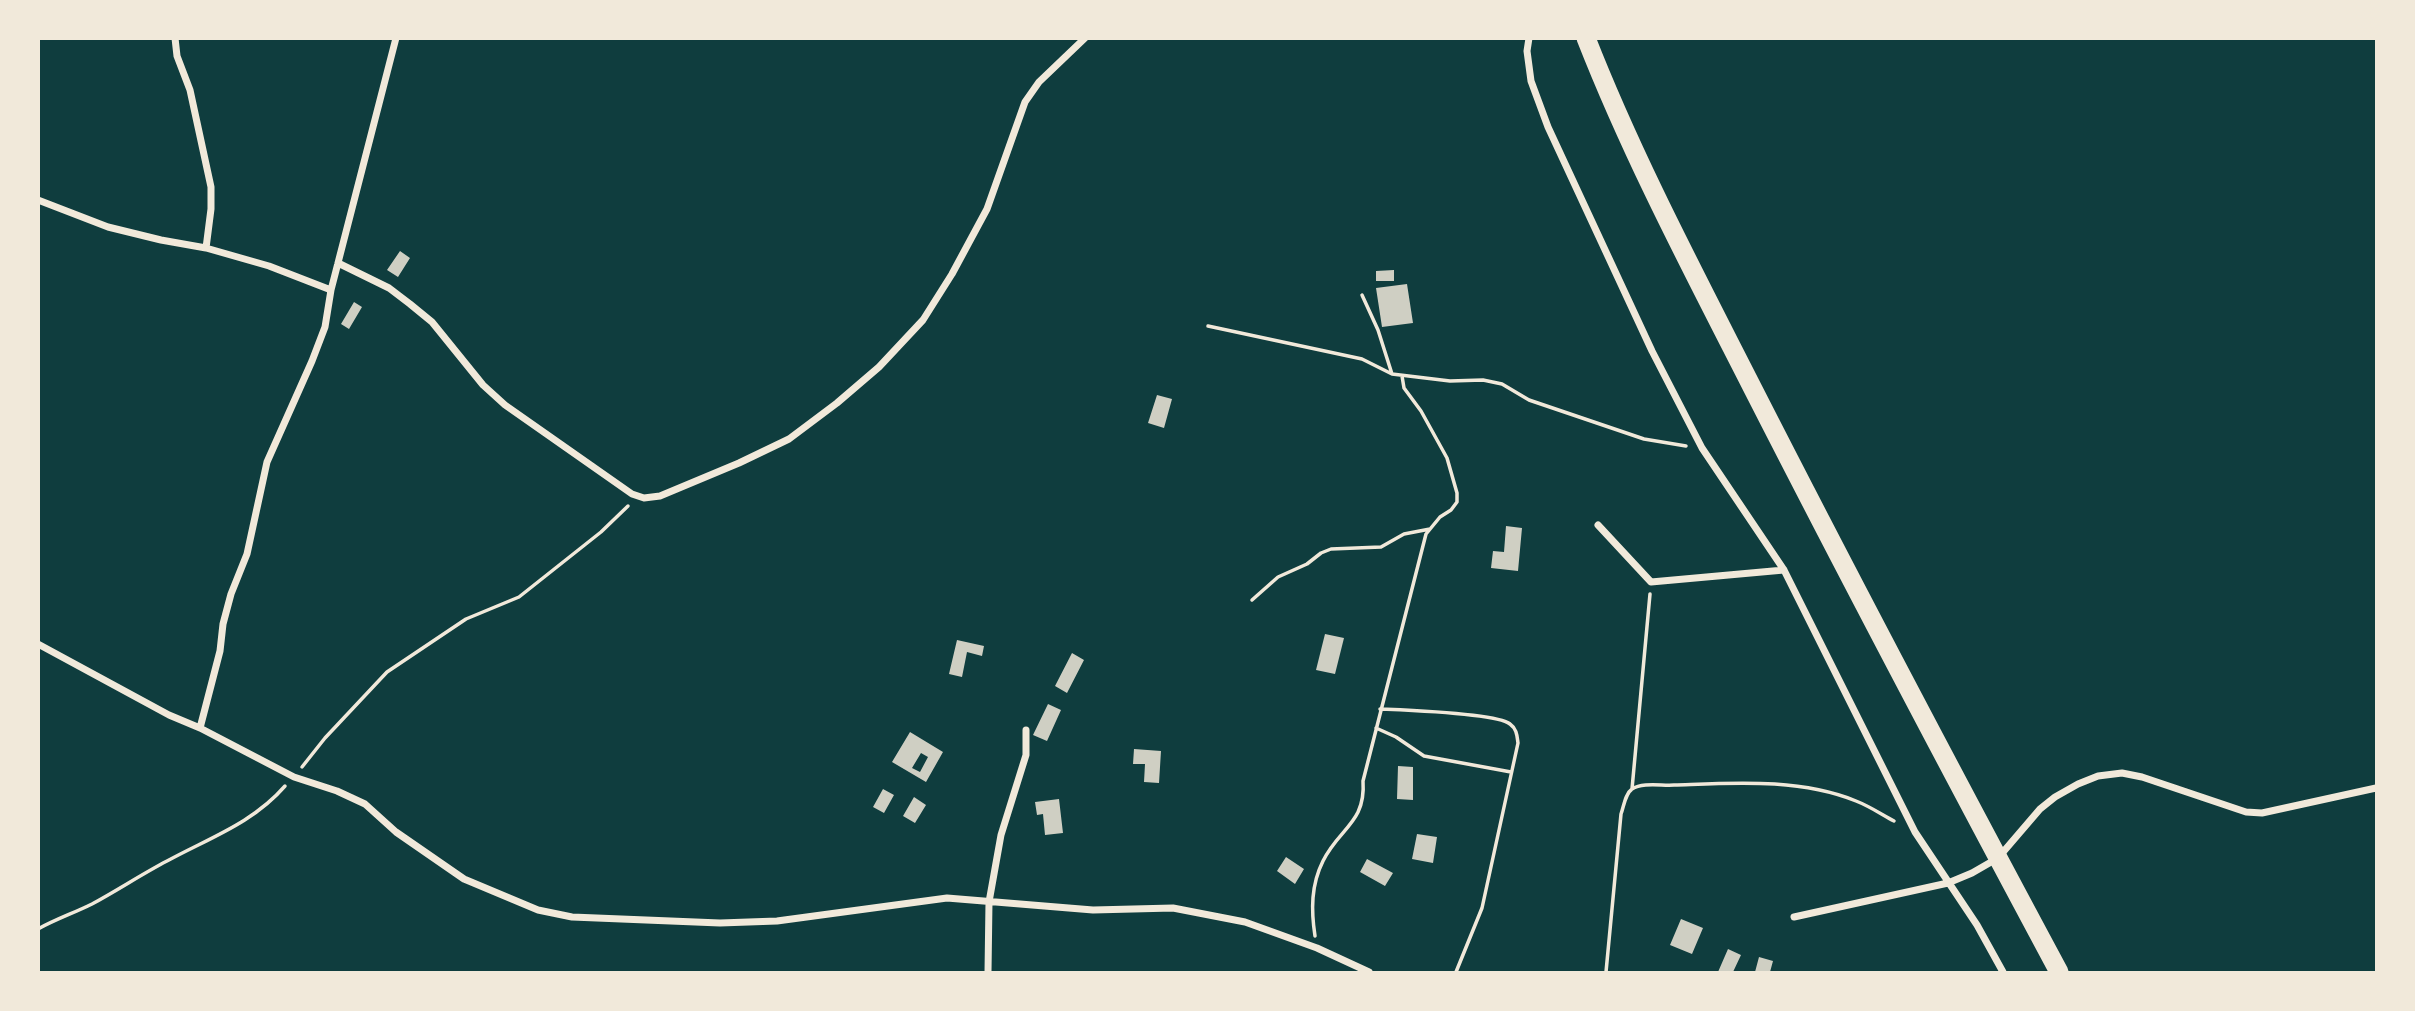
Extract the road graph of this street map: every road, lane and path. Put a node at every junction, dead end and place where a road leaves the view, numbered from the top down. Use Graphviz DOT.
graph roads {
  1 [pos="175,38"];
  2 [pos="396,38"];
  3 [pos="1085,38"];
  4 [pos="1529,38"];
  5 [pos="1586,38"];
  6 [pos="38,200"];
  7 [pos="205,248"];
  8 [pos="338,263"];
  9 [pos="331,290"];
  10 [pos="1362,295"];
  11 [pos="1208,326"];
  12 [pos="1392,374"];
  13 [pos="1402,376"];
  14 [pos="1702,448"];
  15 [pos="632,494"];
  16 [pos="1598,525"];
  17 [pos="1430,529"];
  18 [pos="1784,570"];
  19 [pos="1651,582"];
  20 [pos="1252,600"];
  21 [pos="38,644"];
  22 [pos="1380,709"];
  23 [pos="200,728"];
  24 [pos="1375,728"];
  25 [pos="1026,730"];
  26 [pos="1511,772"];
  27 [pos="293,777"];
  28 [pos="2376,788"];
  29 [pos="1632,789"];
  30 [pos="1915,832"];
  31 [pos="1998,858"];
  32 [pos="1948,883"];
  33 [pos="989,901"];
  34 [pos="1794,917"];
  35 [pos="38,929"];
  36 [pos="1317,948"];
  37 [pos="988,972"];
  38 [pos="1369,972"];
  39 [pos="1456,972"];
  40 [pos="1606,972"];
  41 [pos="2003,972"];
  42 [pos="2059,972"];
  1 -- 7 [label="street"];
  2 -- 8 [label="street"];
  3 -- 15 [label="street"];
  4 -- 14 [label="street"];
  5 -- 31 [label="highway"];
  6 -- 7 [label="street"];
  7 -- 9 [label="street"];
  8 -- 9 [label="street"];
  8 -- 15 [label="street"];
  9 -- 23 [label="street"];
  10 -- 12 [label="path"];
  11 -- 12 [label="path"];
  12 -- 13 [label="path"];
  13 -- 14 [label="path"];
  13 -- 17 [label="path"];
  14 -- 18 [label="street"];
  15 -- 27 [label="path"];
  16 -- 19 [label="street"];
  17 -- 20 [label="path"];
  17 -- 22 [label="path"];
  18 -- 19 [label="street"];
  18 -- 30 [label="street"];
  19 -- 29 [label="path"];
  21 -- 23 [label="street"];
  22 -- 24 [label="path"];
  22 -- 26 [label="path"];
  23 -- 27 [label="street"];
  24 -- 26 [label="path"];
  24 -- 36 [label="path"];
  25 -- 33 [label="street"];
  26 -- 39 [label="path"];
  27 -- 33 [label="street"];
  27 -- 35 [label="path"];
  28 -- 31 [label="street"];
  29 -- 30 [label="path"];
  29 -- 40 [label="path"];
  30 -- 32 [label="street"];
  31 -- 32 [label="street"];
  31 -- 42 [label="highway"];
  32 -- 34 [label="street"];
  32 -- 41 [label="street"];
  33 -- 36 [label="street"];
  33 -- 37 [label="street"];
  36 -- 38 [label="street"];
}
